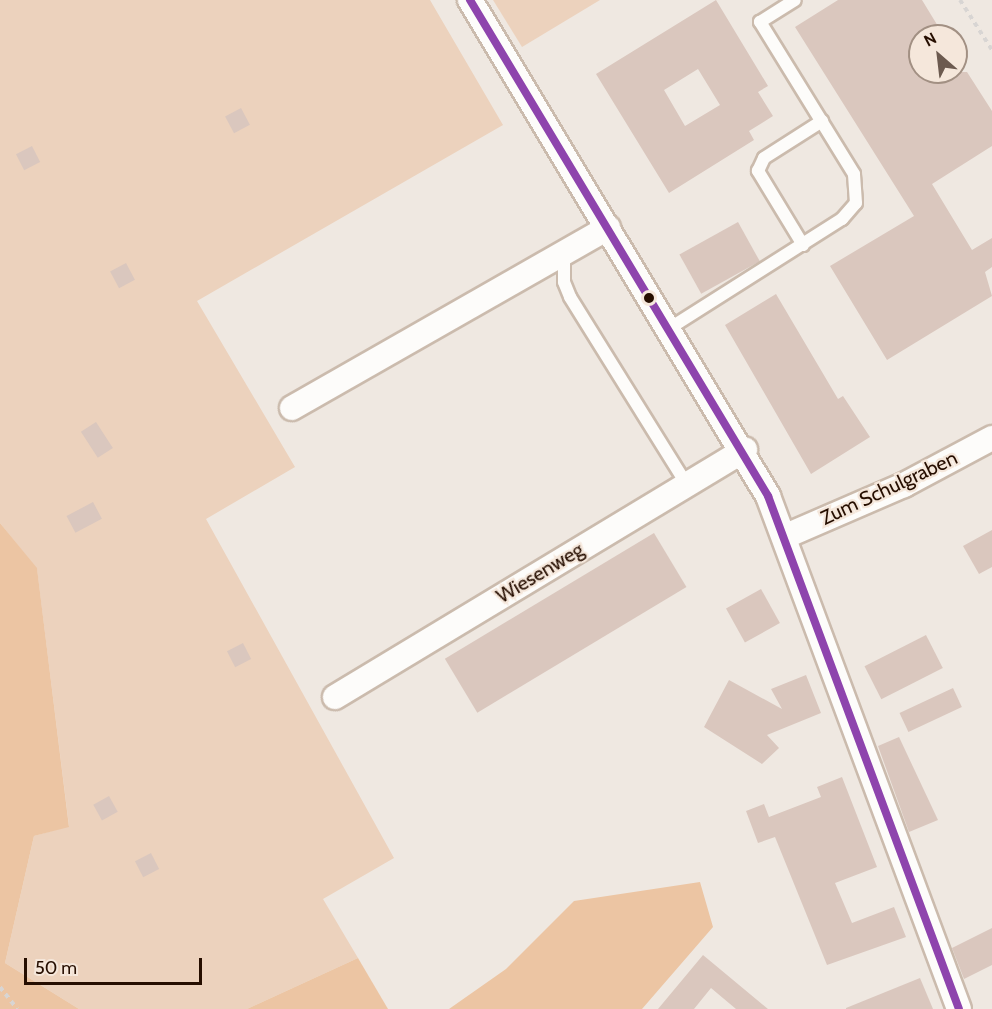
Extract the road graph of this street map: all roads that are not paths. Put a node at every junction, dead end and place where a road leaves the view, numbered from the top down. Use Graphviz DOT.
graph roads {
  1 [pos="470,0"];
  2 [pos="795,0"];
  3 [pos="822,121"];
  4 [pos="608,228"];
  5 [pos="803,244"];
  6 [pos="564,253"];
  7 [pos="670,328"];
  8 [pos="292,408"];
  9 [pos="992,438"];
  10 [pos="745,450"];
  11 [pos="687,485"];
  12 [pos="786,536"];
  13 [pos="334,697"];
  14 [pos="959,1009"];
  1 -- 4 [label="street"];
  2 -- 3 [label="lane"];
  3 -- 5 [label="lane"];
  3 -- 5 [label="lane"];
  4 -- 6 [label="street"];
  4 -- 7 [label="street"];
  5 -- 7 [label="lane"];
  6 -- 8 [label="street"];
  6 -- 11 [label="lane"];
  7 -- 10 [label="street"];
  9 -- 12 [label="street, Zum Schulgraben"];
  10 -- 11 [label="street, Wiesenweg"];
  10 -- 12 [label="street"];
  11 -- 13 [label="street, Wiesenweg"];
  12 -- 14 [label="street"];
}
